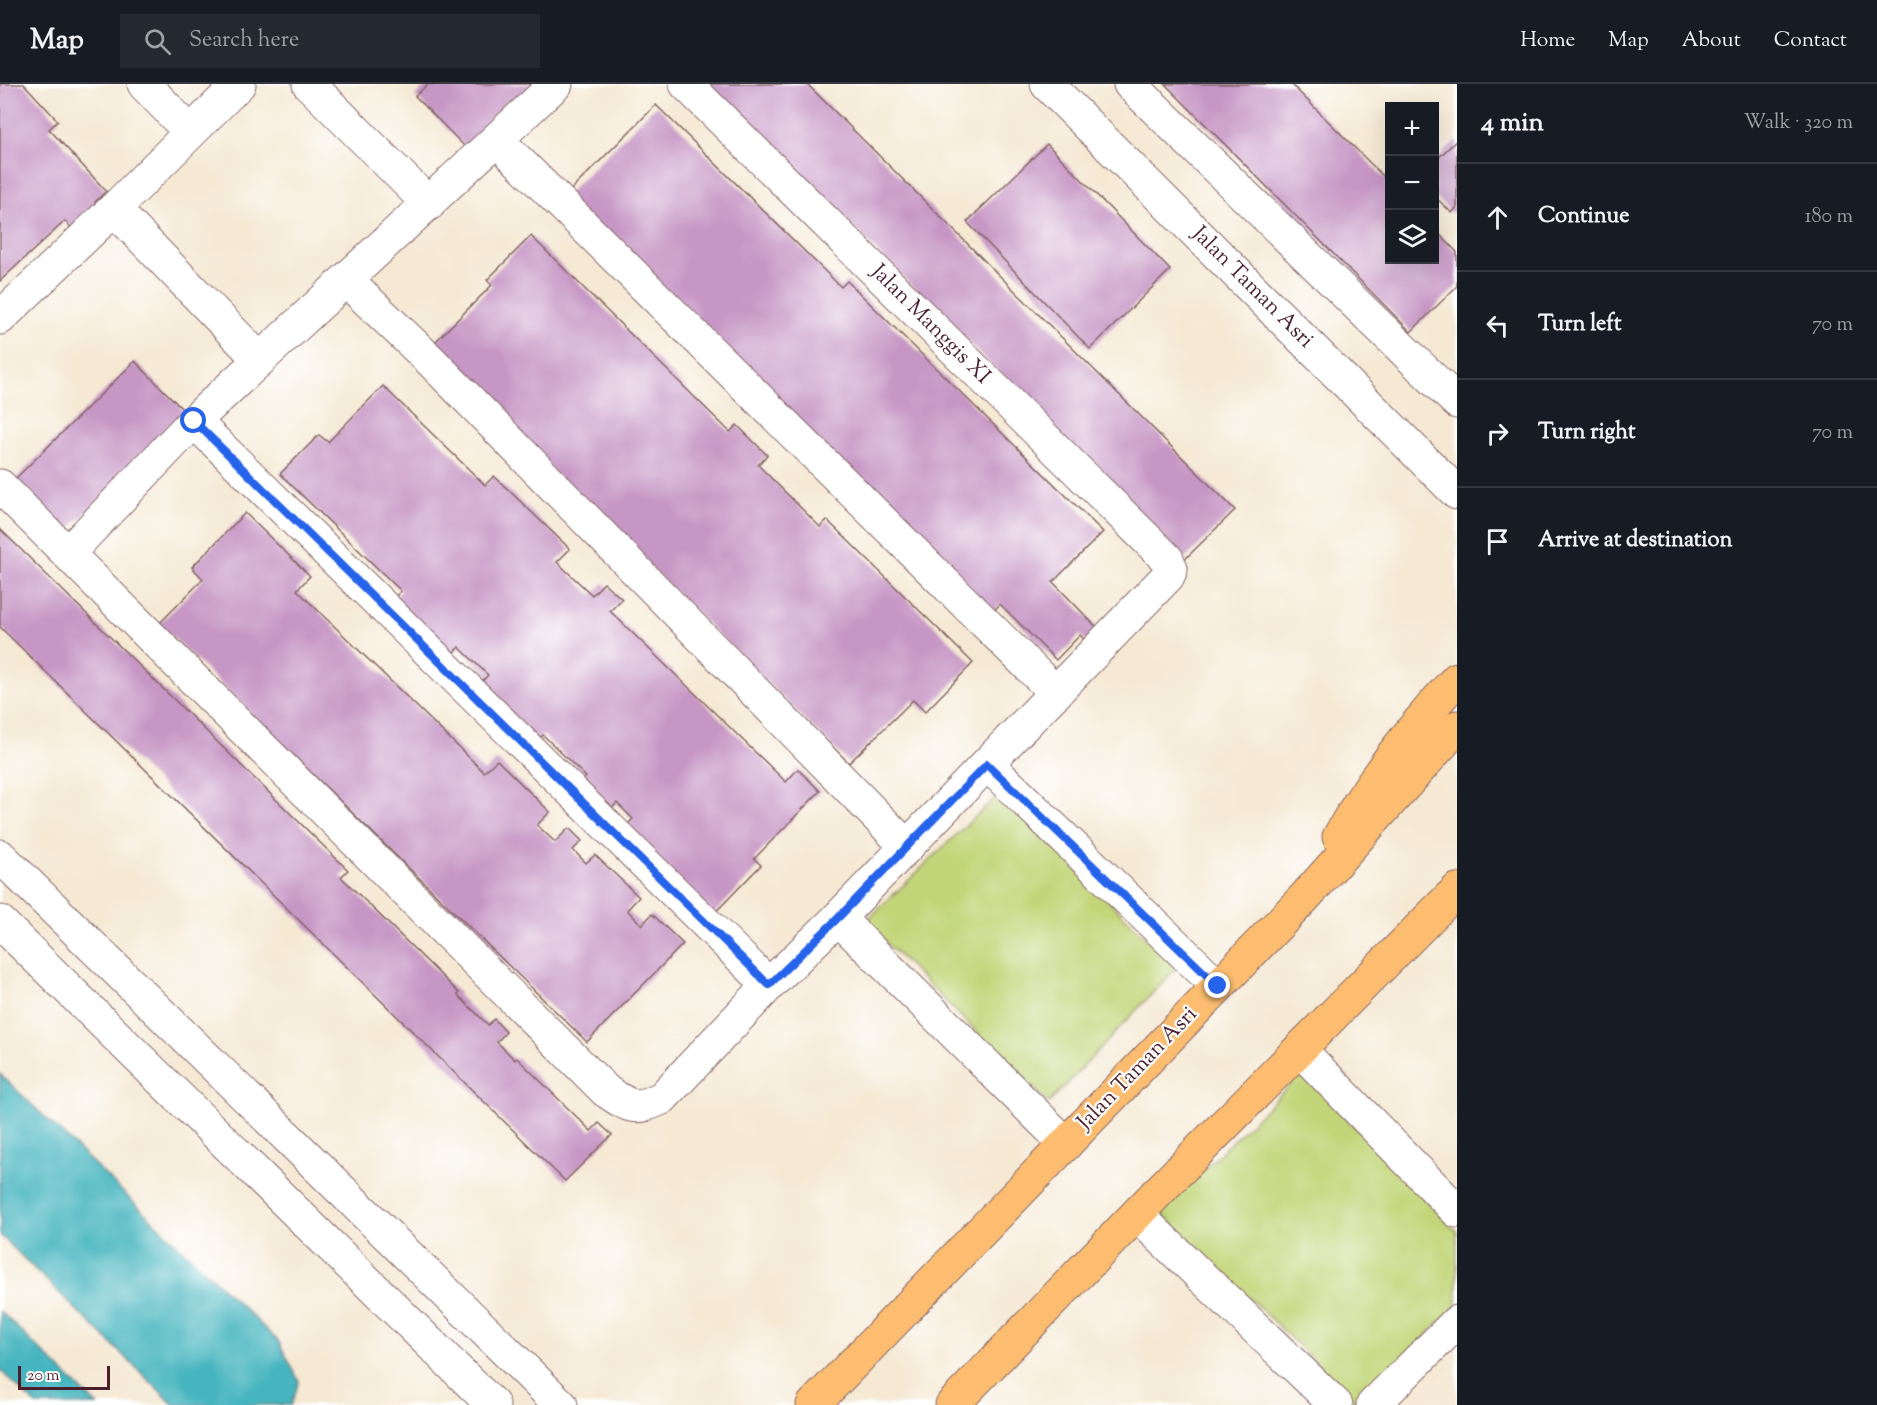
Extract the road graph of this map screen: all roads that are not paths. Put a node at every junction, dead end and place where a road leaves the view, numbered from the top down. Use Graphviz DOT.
graph roads {
  1 [pos="144,84"];
  2 [pos="239,84"];
  3 [pos="309,84"];
  4 [pos="556,84"];
  5 [pos="686,84"];
  6 [pos="1047,84"];
  7 [pos="1130,84"];
  8 [pos="190,132"];
  9 [pos="496,140"];
  10 [pos="429,204"];
  11 [pos="114,209"];
  12 [pos="346,280"];
  13 [pos="0,318"];
  14 [pos="260,360"];
  15 [pos="1457,402"];
  16 [pos="194,421"];
  17 [pos="0,486"];
  18 [pos="1457,493"];
  19 [pos="68,553"];
  20 [pos="1457,679"];
  21 [pos="1056,693"];
  22 [pos="1457,727"];
  23 [pos="987,764"];
  24 [pos="907,847"];
  25 [pos="0,856"];
  26 [pos="1457,890"];
  27 [pos="1304,898"];
  28 [pos="1457,914"];
  29 [pos="838,918"];
  30 [pos="0,922"];
  31 [pos="1383,966"];
  32 [pos="769,985"];
  33 [pos="1218,986"];
  34 [pos="1300,1050"];
  35 [pos="1066,1144"];
  36 [pos="1457,1211"];
  37 [pos="1137,1215"];
  38 [pos="1457,1322"];
  39 [pos="493,1405"];
  40 [pos="561,1405"];
  41 [pos="813,1405"];
  42 [pos="952,1405"];
  43 [pos="1336,1405"];
  44 [pos="1373,1405"];
  1 -- 8 [label="street"];
  2 -- 8 [label="street"];
  3 -- 10 [label="street"];
  4 -- 9 [label="street"];
  5 -- 21 [label="street, Jalan Manggis XI"];
  6 -- 18 [label="street, Jalan Taman Asri"];
  7 -- 15 [label="street"];
  8 -- 11 [label="street"];
  9 -- 10 [label="street"];
  9 -- 21 [label="street"];
  10 -- 12 [label="street"];
  11 -- 13 [label="street"];
  11 -- 14 [label="street"];
  12 -- 14 [label="street"];
  12 -- 24 [label="street"];
  14 -- 16 [label="street"];
  16 -- 19 [label="street"];
  16 -- 32 [label="street"];
  17 -- 19 [label="street"];
  19 -- 32 [label="street"];
  20 -- 27 [label="main road"];
  21 -- 23 [label="street"];
  22 -- 27 [label="main road, Jalan Taman Asri"];
  23 -- 24 [label="street"];
  23 -- 33 [label="street"];
  24 -- 29 [label="street"];
  25 -- 40 [label="street"];
  26 -- 31 [label="main road"];
  27 -- 33 [label="main road, Jalan Taman Asri"];
  28 -- 31 [label="main road"];
  29 -- 32 [label="street"];
  29 -- 35 [label="street"];
  30 -- 39 [label="street"];
  31 -- 34 [label="main road"];
  33 -- 35 [label="main road, Jalan Taman Asri"];
  34 -- 36 [label="street"];
  34 -- 37 [label="main road"];
  35 -- 41 [label="main road, Jalan Taman Asri"];
  37 -- 42 [label="main road"];
  37 -- 43 [label="street"];
  38 -- 44 [label="street"];
}
